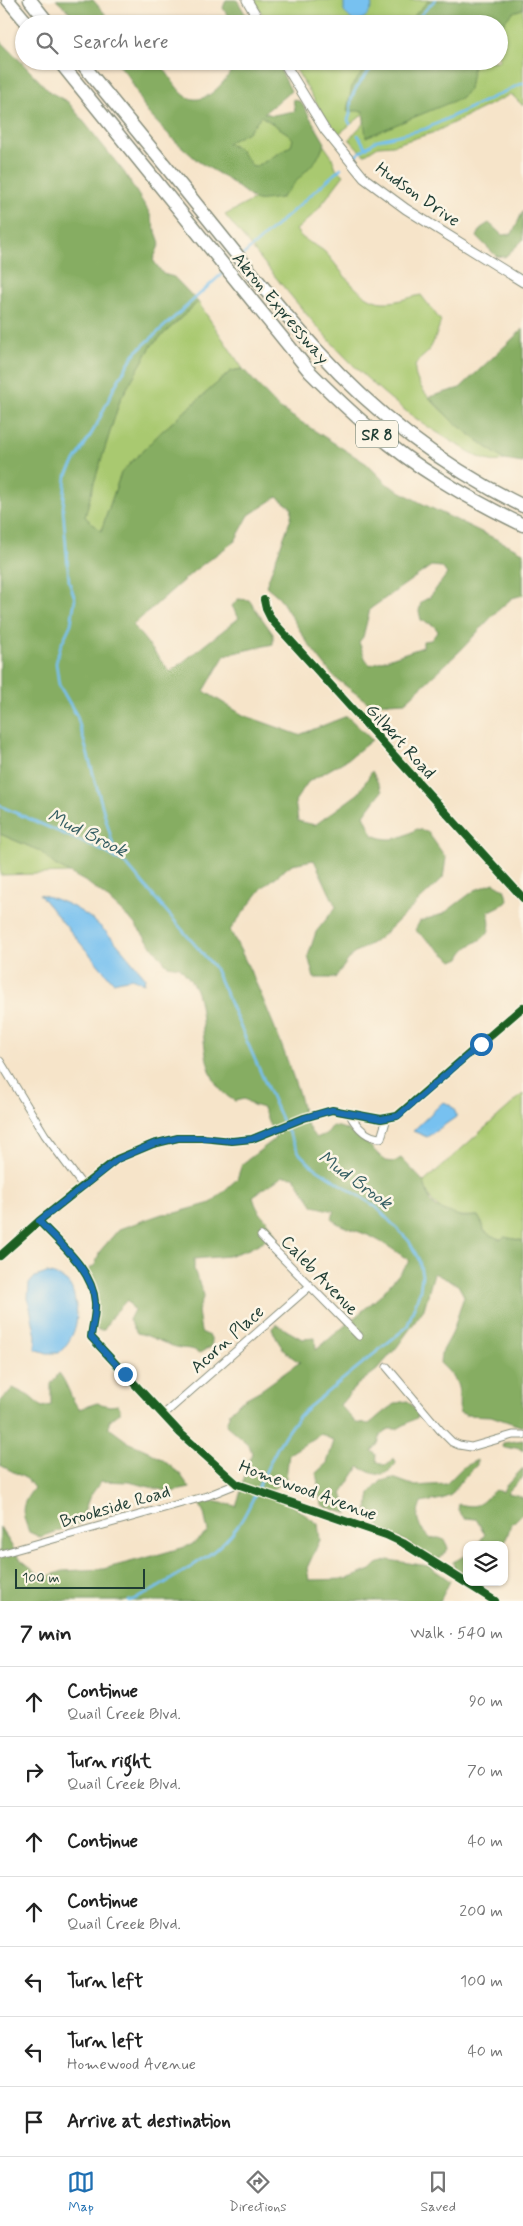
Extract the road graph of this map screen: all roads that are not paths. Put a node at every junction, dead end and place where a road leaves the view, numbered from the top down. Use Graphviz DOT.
graph roads {
  1 [pos="8,0"];
  2 [pos="30,0"];
  3 [pos="247,0"];
  4 [pos="20,15"];
  5 [pos="42,15"];
  6 [pos="256,15"];
  7 [pos="66,70"];
  8 [pos="87,70"];
  9 [pos="288,70"];
  10 [pos="523,282"];
  11 [pos="523,506"];
  12 [pos="523,525"];
  13 [pos="264,600"];
  14 [pos="523,898"];
  15 [pos="523,1007"];
  16 [pos="0,1060"];
  17 [pos="349,1113"];
  18 [pos="387,1118"];
  19 [pos="83,1186"];
  20 [pos="39,1221"];
  21 [pos="261,1236"];
  22 [pos="0,1256"];
  23 [pos="310,1286"];
  24 [pos="358,1336"];
  25 [pos="386,1367"];
  26 [pos="163,1415"];
  27 [pos="523,1435"];
  28 [pos="240,1485"];
  29 [pos="0,1554"];
  30 [pos="495,1601"];
  1 -- 4 [label="highway"];
  2 -- 5 [label="highway"];
  3 -- 6 [label="street"];
  7 -- 12 [label="highway, Akron Expressway / SR 8"];
  8 -- 11 [label="highway, Akron Expressway / SR 8"];
  9 -- 10 [label="street, Hudson Drive"];
  13 -- 14 [label="street, Gilbert Road"];
  15 -- 18 [label="street"];
  16 -- 19 [label="street"];
  17 -- 18 [label="street"];
  17 -- 18 [label="street"];
  17 -- 19 [label="street"];
  19 -- 20 [label="street"];
  20 -- 22 [label="street"];
  20 -- 26 [label="street, Homewood Avenue"];
  21 -- 23 [label="street, Caleb Avenue"];
  23 -- 24 [label="street, Caleb Avenue"];
  23 -- 26 [label="street, Acorn Place"];
  25 -- 27 [label="street"];
  26 -- 28 [label="street, Homewood Avenue"];
  28 -- 29 [label="street, Brookside Road"];
  28 -- 30 [label="street, Homewood Avenue"];
}
